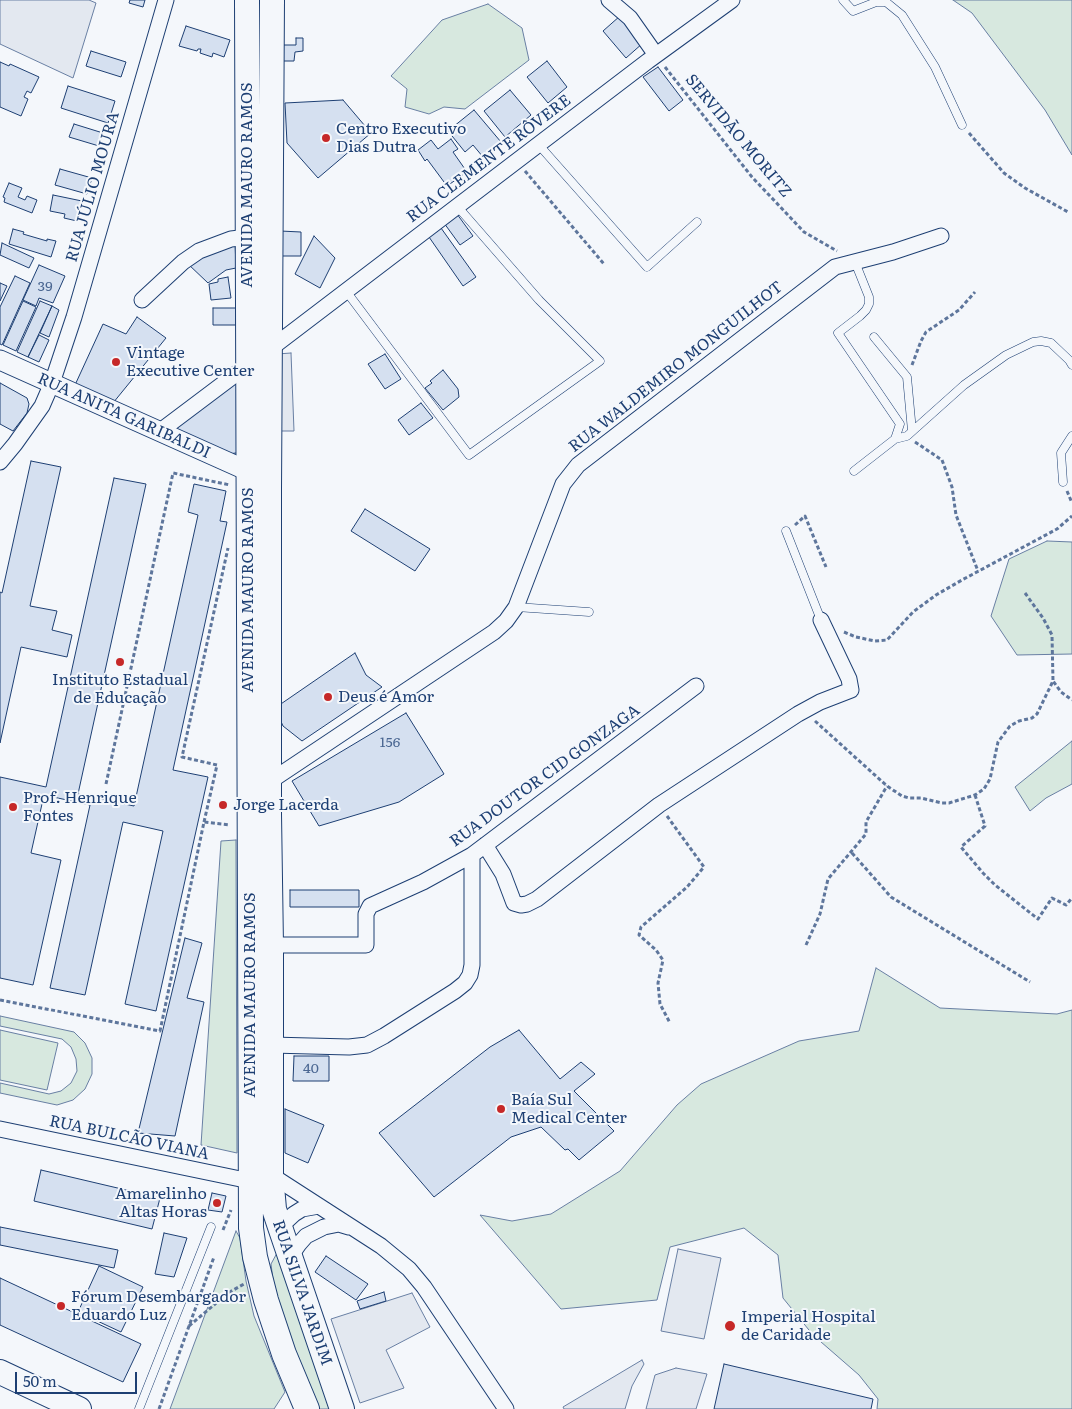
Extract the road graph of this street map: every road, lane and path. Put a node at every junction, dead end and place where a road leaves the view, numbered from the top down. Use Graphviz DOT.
graph roads {
  1 [pos="166,0"];
  2 [pos="247,0"];
  3 [pos="272,0"];
  4 [pos="609,0"];
  5 [pos="732,0"];
  6 [pos="843,0"];
  7 [pos="656,55"];
  8 [pos="962,124"];
  9 [pos="538,144"];
  10 [pos="526,172"];
  11 [pos="457,206"];
  12 [pos="1068,212"];
  13 [pos="697,222"];
  14 [pos="941,236"];
  15 [pos="248,237"];
  16 [pos="855,262"];
  17 [pos="604,264"];
  18 [pos="346,291"];
  19 [pos="975,292"];
  20 [pos="142,300"];
  21 [pos="874,337"];
  22 [pos="270,348"];
  23 [pos="0,360"];
  24 [pos="248,365"];
  25 [pos="1072,365"];
  26 [pos="907,377"];
  27 [pos="52,383"];
  28 [pos="159,432"];
  29 [pos="909,433"];
  30 [pos="1072,436"];
  31 [pos="895,439"];
  32 [pos="0,462"];
  33 [pos="854,471"];
  34 [pos="250,476"];
  35 [pos="1063,482"];
  36 [pos="1072,516"];
  37 [pos="786,531"];
  38 [pos="229,545"];
  39 [pos="826,567"];
  40 [pos="978,571"];
  41 [pos="1025,593"];
  42 [pos="516,607"];
  43 [pos="589,612"];
  44 [pos="821,620"];
  45 [pos="1053,681"];
  46 [pos="696,686"];
  47 [pos="1072,700"];
  48 [pos="820,702"];
  49 [pos="269,782"];
  50 [pos="106,784"];
  51 [pos="887,786"];
  52 [pos="975,795"];
  53 [pos="660,805"];
  54 [pos="204,822"];
  55 [pos="249,827"];
  56 [pos="485,846"];
  57 [pos="852,853"];
  58 [pos="472,855"];
  59 [pos="1072,898"];
  60 [pos="272,945"];
  61 [pos="806,945"];
  62 [pos="1030,982"];
  63 [pos="0,1000"];
  64 [pos="670,1023"];
  65 [pos="271,1045"];
  66 [pos="0,1129"];
  67 [pos="251,1178"];
  68 [pos="320,1206"];
  69 [pos="212,1227"];
  70 [pos="280,1227"];
  71 [pos="353,1228"];
  72 [pos="222,1233"];
  73 [pos="216,1252"];
  74 [pos="290,1257"];
  75 [pos="257,1266"];
  76 [pos="189,1326"];
  77 [pos="0,1372"];
  78 [pos="298,1402"];
  79 [pos="79,1409"];
  80 [pos="139,1409"];
  81 [pos="159,1409"];
  82 [pos="342,1409"];
  83 [pos="506,1409"];
  1 -- 27 [label="street, RUA JÚLIO MOURA"];
  2 -- 15 [label="main road, AVENIDA MAURO RAMOS"];
  3 -- 22 [label="main road, AVENIDA MAURO RAMOS"];
  4 -- 7 [label="street"];
  5 -- 7 [label="street, RUA CLEMENTE RÔVERE"];
  6 -- 8 [label="lane"];
  7 -- 9 [label="street, RUA CLEMENTE RÔVERE"];
  7 -- 16 [label="path, SERVIDÃO MORITZ"];
  8 -- 12 [label="path"];
  9 -- 11 [label="street, RUA CLEMENTE RÔVERE"];
  9 -- 13 [label="lane"];
  10 -- 17 [label="path"];
  11 -- 18 [label="street, RUA CLEMENTE RÔVERE"];
  11 -- 18 [label="lane"];
  14 -- 16 [label="street, RUA WALDEMIRO MONGUILHOT"];
  15 -- 20 [label="street"];
  15 -- 24 [label="main road, AVENIDA MAURO RAMOS"];
  16 -- 31 [label="lane"];
  16 -- 42 [label="street, RUA WALDEMIRO MONGUILHOT"];
  18 -- 22 [label="street, RUA CLEMENTE RÔVERE"];
  19 -- 26 [label="path"];
  21 -- 26 [label="lane"];
  22 -- 34 [label="main road, AVENIDA MAURO RAMOS"];
  23 -- 27 [label="street, RUA ANITA GARIBALDI"];
  24 -- 28 [label="street"];
  24 -- 34 [label="main road, AVENIDA MAURO RAMOS"];
  25 -- 29 [label="lane"];
  26 -- 29 [label="lane"];
  27 -- 28 [label="street, RUA ANITA GARIBALDI"];
  27 -- 32 [label="street, RUA JÚLIO MOURA"];
  28 -- 34 [label="street, RUA ANITA GARIBALDI"];
  29 -- 31 [label="lane"];
  29 -- 40 [label="path"];
  30 -- 35 [label="lane"];
  31 -- 33 [label="lane"];
  34 -- 49 [label="main road, AVENIDA MAURO RAMOS"];
  34 -- 50 [label="path"];
  34 -- 55 [label="main road, AVENIDA MAURO RAMOS"];
  36 -- 40 [label="path"];
  37 -- 39 [label="path"];
  37 -- 44 [label="lane"];
  38 -- 54 [label="path"];
  40 -- 44 [label="path"];
  41 -- 45 [label="path"];
  42 -- 43 [label="lane"];
  42 -- 49 [label="street, RUA WALDEMIRO MONGUILHOT"];
  44 -- 48 [label="street"];
  45 -- 47 [label="path"];
  45 -- 52 [label="path"];
  46 -- 56 [label="street, RUA DOUTOR CID GONZAGA"];
  48 -- 51 [label="path"];
  48 -- 53 [label="street"];
  49 -- 60 [label="main road, AVENIDA MAURO RAMOS"];
  51 -- 52 [label="path"];
  51 -- 57 [label="path"];
  52 -- 59 [label="path"];
  53 -- 56 [label="street"];
  53 -- 64 [label="path"];
  54 -- 55 [label="path"];
  54 -- 63 [label="path"];
  55 -- 67 [label="main road, AVENIDA MAURO RAMOS"];
  56 -- 58 [label="street, RUA DOUTOR CID GONZAGA"];
  57 -- 61 [label="path"];
  57 -- 62 [label="path"];
  58 -- 60 [label="street, RUA DOUTOR CID GONZAGA"];
  58 -- 65 [label="street"];
  60 -- 65 [label="main road, AVENIDA MAURO RAMOS"];
  65 -- 67 [label="main road, AVENIDA MAURO RAMOS"];
  66 -- 67 [label="street, RUA BULCÃO VIANA"];
  67 -- 68 [label="street"];
  67 -- 70 [label="main road, RUA SILVA JARDIM"];
  67 -- 72 [label="path"];
  67 -- 75 [label="main road, RUA SILVA JARDIM"];
  68 -- 70 [label="street"];
  68 -- 71 [label="street"];
  69 -- 80 [label="lane"];
  70 -- 74 [label="main road, RUA SILVA JARDIM"];
  70 -- 75 [label="main road"];
  71 -- 74 [label="street"];
  71 -- 83 [label="street"];
  73 -- 76 [label="path"];
  74 -- 82 [label="main road, RUA SILVA JARDIM"];
  75 -- 76 [label="path"];
  75 -- 78 [label="main road, RUA SILVA JARDIM"];
  76 -- 81 [label="path"];
  77 -- 79 [label="main road"];
}
